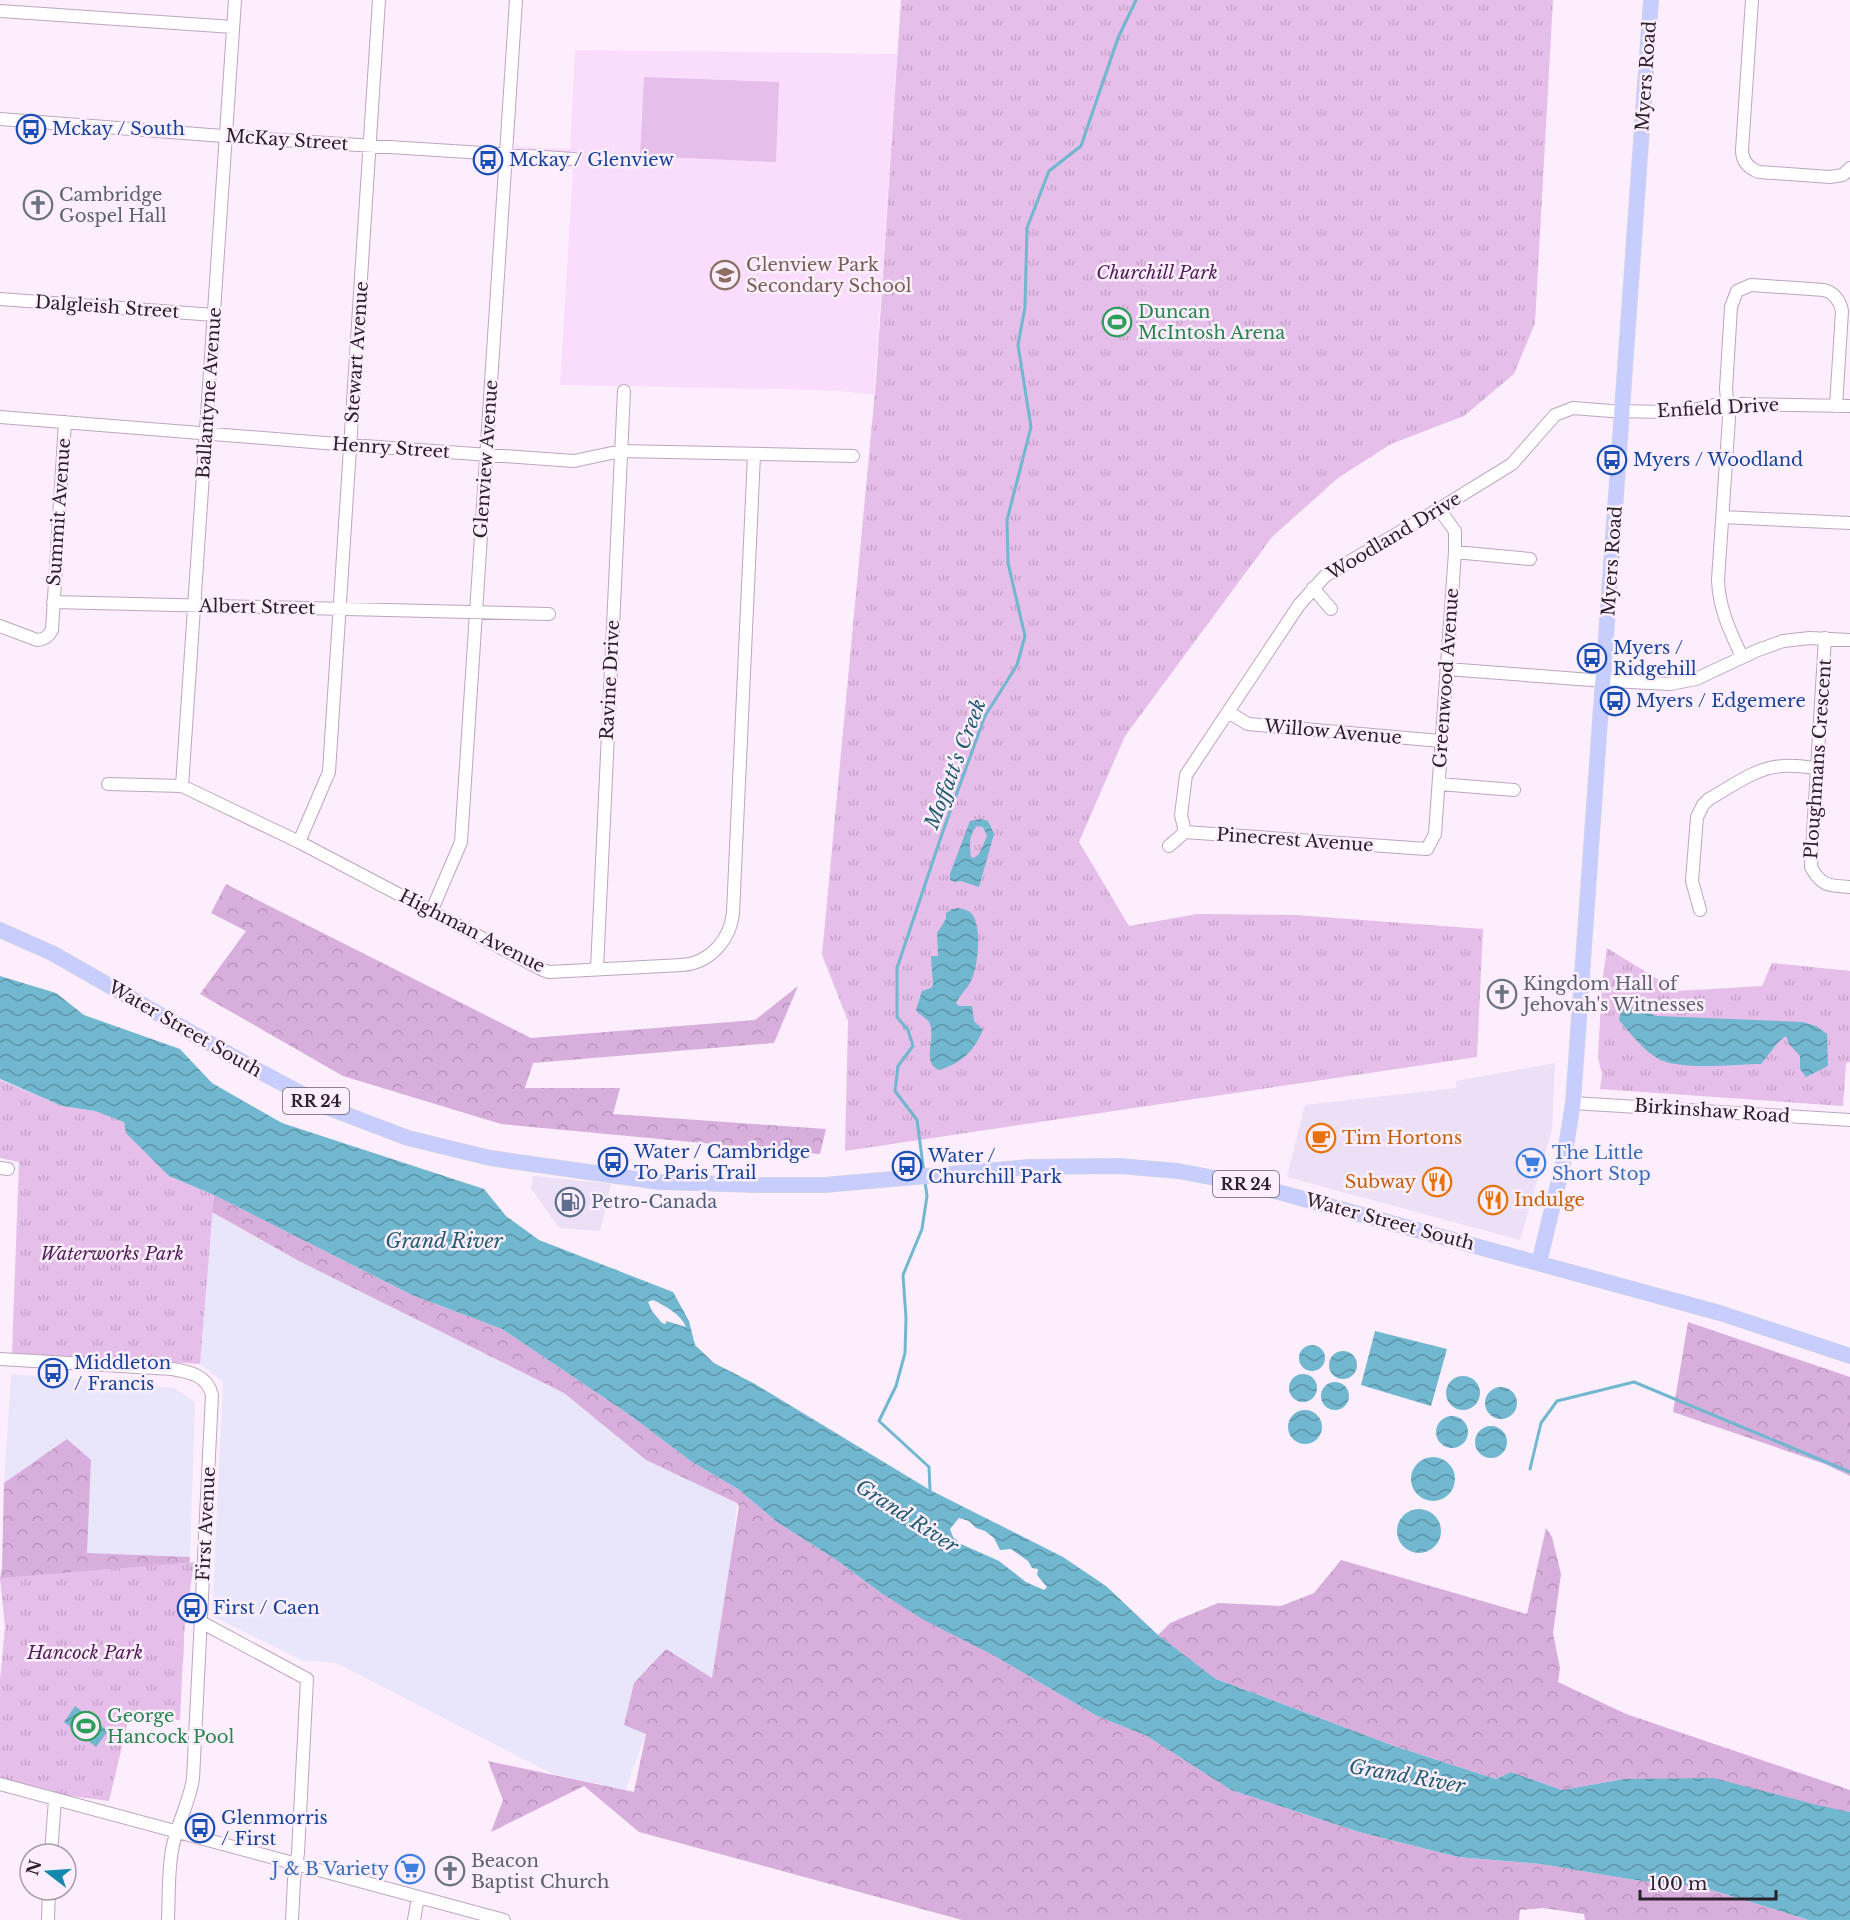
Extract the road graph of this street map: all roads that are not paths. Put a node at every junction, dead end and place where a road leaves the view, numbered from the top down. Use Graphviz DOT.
graph roads {
  1 [pos="1,0"];
  2 [pos="235,0"];
  3 [pos="379,0"];
  4 [pos="516,0"];
  5 [pos="1651,0"];
  6 [pos="1752,0"];
  7 [pos="0,11"];
  8 [pos="0,18"];
  9 [pos="233,27"];
  10 [pos="0,119"];
  11 [pos="226,136"];
  12 [pos="370,145"];
  13 [pos="506,154"];
  14 [pos="574,159"];
  15 [pos="1850,168"];
  16 [pos="0,299"];
  17 [pos="214,315"];
  18 [pos="624,391"];
  19 [pos="1728,404"];
  20 [pos="1836,406"];
  21 [pos="1850,406"];
  22 [pos="1622,411"];
  23 [pos="0,417"];
  24 [pos="65,422"];
  25 [pos="207,433"];
  26 [pos="351,445"];
  27 [pos="621,451"];
  28 [pos="486,455"];
  29 [pos="754,455"];
  30 [pos="853,456"];
  31 [pos="1439,509"];
  32 [pos="1722,517"];
  33 [pos="1850,523"];
  34 [pos="1455,552"];
  35 [pos="1530,559"];
  36 [pos="1313,588"];
  37 [pos="53,602"];
  38 [pos="195,605"];
  39 [pos="340,609"];
  40 [pos="1331,609"];
  41 [pos="476,612"];
  42 [pos="549,614"];
  43 [pos="0,626"];
  44 [pos="1825,638"];
  45 [pos="1850,640"];
  46 [pos="1742,657"];
  47 [pos="1447,669"];
  48 [pos="1603,681"];
  49 [pos="1228,712"];
  50 [pos="1441,741"];
  51 [pos="1816,768"];
  52 [pos="108,784"];
  53 [pos="1439,784"];
  54 [pos="182,786"];
  55 [pos="1514,790"];
  56 [pos="1185,832"];
  57 [pos="299,842"];
  58 [pos="1169,846"];
  59 [pos="1427,849"];
  60 [pos="1850,887"];
  61 [pos="1700,910"];
  62 [pos="431,912"];
  63 [pos="0,930"];
  64 [pos="597,969"];
  65 [pos="1573,1102"];
  66 [pos="1850,1120"];
  67 [pos="1539,1263"];
  68 [pos="1850,1356"];
  69 [pos="0,1359"];
  70 [pos="201,1622"];
  71 [pos="0,1784"];
  72 [pos="55,1798"];
  73 [pos="177,1832"];
  74 [pos="52,1842"];
  75 [pos="296,1865"];
  76 [pos="418,1897"];
  77 [pos="49,1902"];
  78 [pos="48,1920"];
  79 [pos="168,1920"];
  80 [pos="291,1920"];
  81 [pos="414,1920"];
  82 [pos="504,1920"];
  1 -- 7 [label="street"];
  2 -- 9 [label="street, Ballantyne Avenue"];
  3 -- 12 [label="street, Stewart Avenue"];
  4 -- 13 [label="street, Glenview Avenue"];
  5 -- 22 [label="main road, Myers Road"];
  6 -- 15 [label="street"];
  7 -- 8 [label="street"];
  7 -- 9 [label="street"];
  9 -- 11 [label="street, Ballantyne Avenue"];
  10 -- 11 [label="street, McKay Street"];
  11 -- 12 [label="street, McKay Street"];
  11 -- 17 [label="street, Ballantyne Avenue"];
  12 -- 13 [label="street, McKay Street"];
  12 -- 26 [label="street, Stewart Avenue"];
  13 -- 14 [label="street, McKay Street"];
  13 -- 28 [label="street, Glenview Avenue"];
  16 -- 17 [label="street, Dalgleish Street"];
  17 -- 25 [label="street, Ballantyne Avenue"];
  18 -- 27 [label="street, Ravine Drive"];
  19 -- 20 [label="street, Enfield Drive"];
  19 -- 20 [label="street"];
  19 -- 22 [label="street, Enfield Drive"];
  19 -- 32 [label="street"];
  20 -- 21 [label="street, Enfield Drive"];
  22 -- 31 [label="street, Woodland Drive"];
  22 -- 48 [label="main road, Myers Road"];
  23 -- 24 [label="street, Henry Street"];
  24 -- 25 [label="street, Henry Street"];
  24 -- 37 [label="street, Summit Avenue"];
  25 -- 26 [label="street, Henry Street"];
  25 -- 38 [label="street, Ballantyne Avenue"];
  26 -- 28 [label="street, Henry Street"];
  26 -- 39 [label="street, Stewart Avenue"];
  27 -- 28 [label="street, Henry Street"];
  27 -- 29 [label="street, Henry Street"];
  27 -- 64 [label="street, Ravine Drive"];
  28 -- 41 [label="street, Glenview Avenue"];
  29 -- 30 [label="street, Henry Street"];
  29 -- 64 [label="street, Highman Avenue"];
  31 -- 34 [label="street, Greenwood Avenue"];
  31 -- 36 [label="street, Woodland Drive"];
  32 -- 33 [label="street"];
  32 -- 46 [label="street"];
  34 -- 35 [label="street"];
  34 -- 47 [label="street, Greenwood Avenue"];
  36 -- 40 [label="street"];
  36 -- 49 [label="street, Woodland Drive"];
  37 -- 38 [label="street, Albert Street"];
  37 -- 43 [label="street"];
  38 -- 39 [label="street, Albert Street"];
  38 -- 54 [label="street, Ballantyne Avenue"];
  39 -- 41 [label="street, Albert Street"];
  39 -- 57 [label="street, Stewart Avenue"];
  41 -- 42 [label="street, Albert Street"];
  41 -- 62 [label="street, Glenview Avenue"];
  44 -- 45 [label="street"];
  44 -- 46 [label="street"];
  44 -- 51 [label="street, Ploughmans Crescent"];
  46 -- 48 [label="street"];
  47 -- 48 [label="street"];
  47 -- 50 [label="street, Greenwood Avenue"];
  48 -- 65 [label="main road, Myers Road"];
  49 -- 50 [label="street, Willow Avenue"];
  49 -- 56 [label="street, Woodland Drive"];
  50 -- 53 [label="street, Greenwood Avenue"];
  51 -- 60 [label="street, Ploughmans Crescent"];
  51 -- 61 [label="street"];
  52 -- 54 [label="street, Highman Avenue"];
  53 -- 55 [label="street"];
  53 -- 59 [label="street, Greenwood Avenue"];
  54 -- 57 [label="street, Highman Avenue"];
  56 -- 58 [label="street"];
  56 -- 59 [label="street, Pinecrest Avenue"];
  57 -- 62 [label="street, Highman Avenue"];
  62 -- 64 [label="street, Highman Avenue"];
  63 -- 67 [label="main road, Water Street South / RR 24"];
  65 -- 66 [label="street, Birkinshaw Road"];
  65 -- 67 [label="main road, Myers Road"];
  67 -- 68 [label="main road, Water Street South / RR 24"];
  69 -- 70 [label="street, First Avenue"];
  70 -- 73 [label="street, First Avenue"];
  70 -- 75 [label="street"];
  71 -- 72 [label="street"];
  72 -- 73 [label="street"];
  72 -- 74 [label="street"];
  73 -- 75 [label="street"];
  73 -- 79 [label="street, First Avenue"];
  75 -- 76 [label="street"];
  75 -- 80 [label="street"];
  76 -- 81 [label="street"];
  76 -- 82 [label="street"];
  77 -- 78 [label="street"];
}
